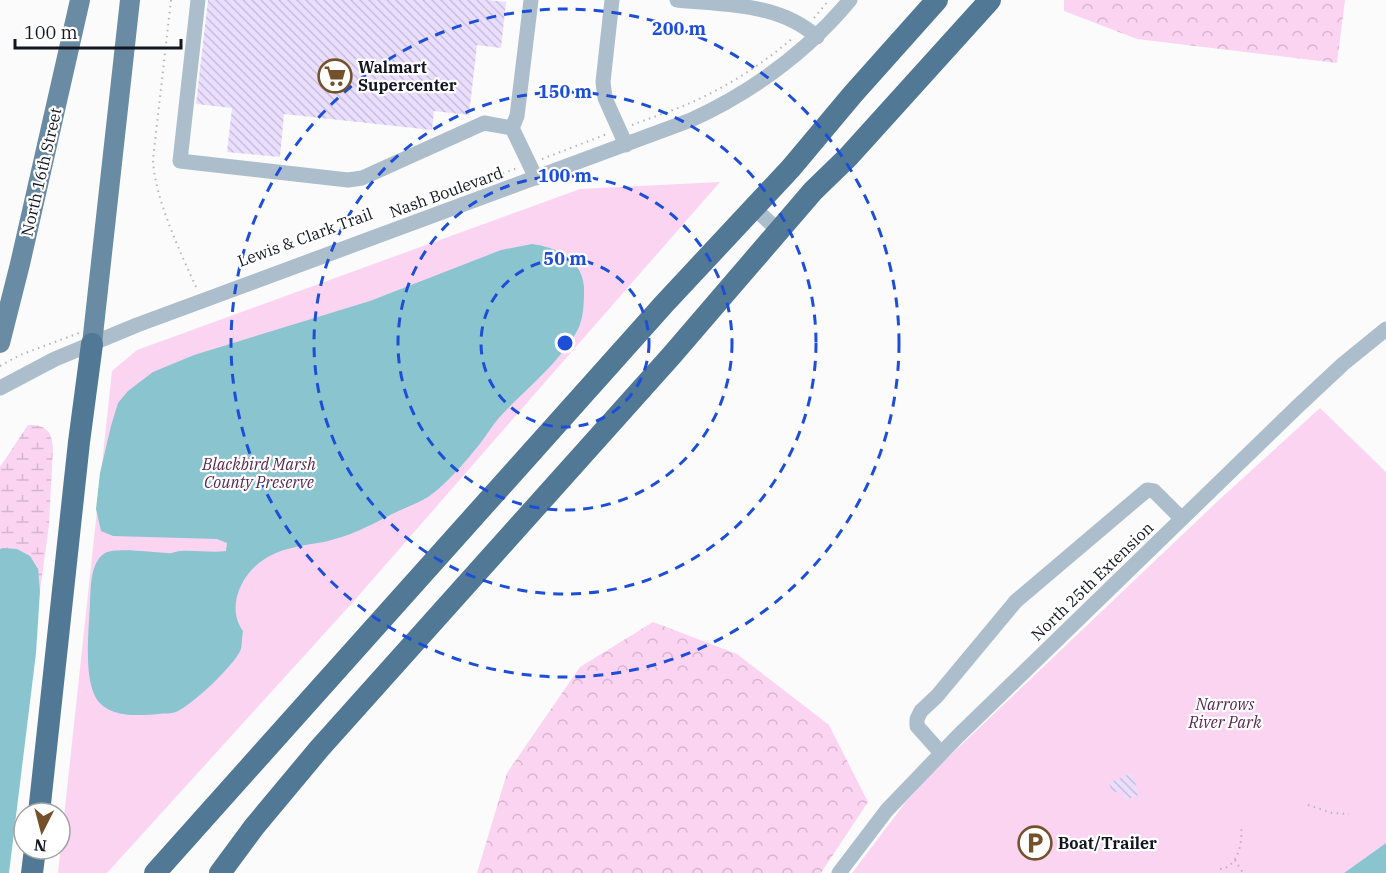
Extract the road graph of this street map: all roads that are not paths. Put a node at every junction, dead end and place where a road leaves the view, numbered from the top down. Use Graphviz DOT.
graph roads {
  1 [pos="80,0"];
  2 [pos="130,0"];
  3 [pos="198,0"];
  4 [pos="531,0"];
  5 [pos="612,0"];
  6 [pos="678,0"];
  7 [pos="850,0"];
  8 [pos="937,0"];
  9 [pos="990,0"];
  10 [pos="817,37"];
  11 [pos="512,128"];
  12 [pos="626,145"];
  13 [pos="536,178"];
  14 [pos="754,208"];
  15 [pos="778,230"];
  16 [pos="1386,329"];
  17 [pos="93,336"];
  18 [pos="0,343"];
  19 [pos="0,388"];
  20 [pos="1182,519"];
  21 [pos="941,753"];
  22 [pos="40,801"];
  23 [pos="155,873"];
  24 [pos="220,873"];
  25 [pos="838,873"];
  1 -- 18 [label="main road, North 16th Street"];
  2 -- 17 [label="main road"];
  3 -- 11 [label="street"];
  4 -- 11 [label="street"];
  5 -- 12 [label="street"];
  6 -- 10 [label="street"];
  7 -- 10 [label="street, Nash Boulevard"];
  8 -- 14 [label="highway"];
  9 -- 15 [label="highway"];
  10 -- 12 [label="street, Nash Boulevard"];
  11 -- 13 [label="street"];
  12 -- 13 [label="street, Nash Boulevard"];
  13 -- 17 [label="street, Nash Boulevard"];
  14 -- 15 [label="street"];
  14 -- 23 [label="highway"];
  15 -- 24 [label="highway"];
  16 -- 20 [label="street, North 25th Extension"];
  17 -- 19 [label="street, Nash Boulevard"];
  17 -- 22 [label="highway"];
  20 -- 21 [label="street, North 25th Extension"];
  20 -- 21 [label="street"];
  21 -- 25 [label="street, North 25th Extension"];
}
